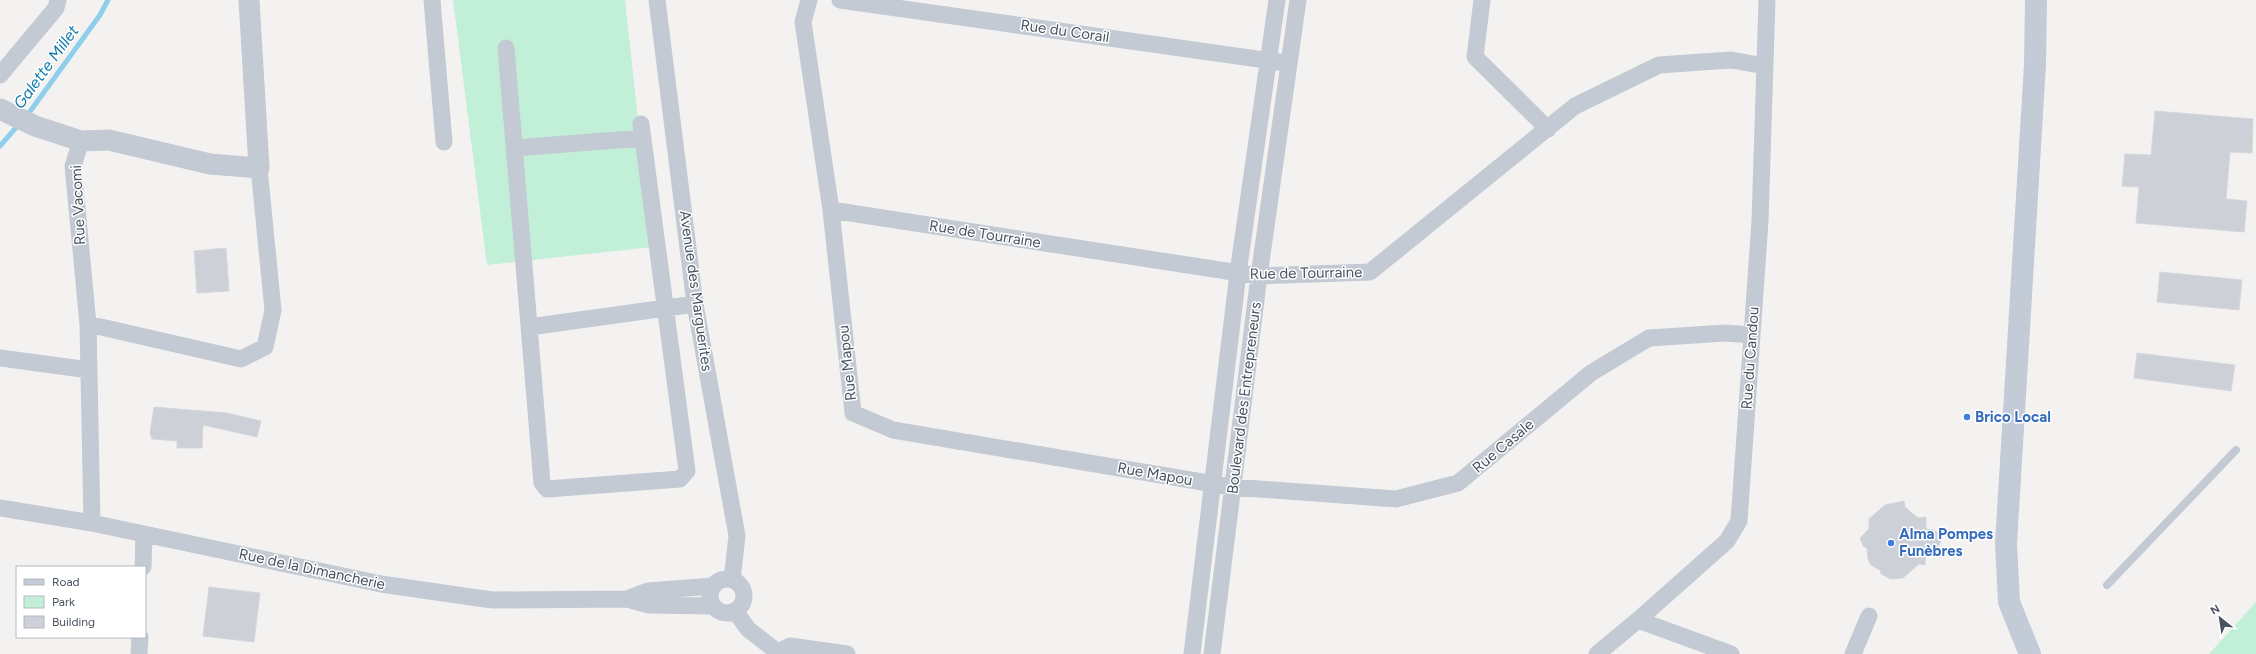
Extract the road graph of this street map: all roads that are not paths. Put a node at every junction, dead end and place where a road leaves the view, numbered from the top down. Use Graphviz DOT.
graph roads {
  1 [pos="58,0"];
  2 [pos="249,0"];
  3 [pos="432,0"];
  4 [pos="657,0"];
  5 [pos="809,0"];
  6 [pos="840,0"];
  7 [pos="1277,0"];
  8 [pos="1298,0"];
  9 [pos="1482,0"];
  10 [pos="1767,0"];
  11 [pos="2036,0"];
  12 [pos="506,48"];
  13 [pos="1269,60"];
  14 [pos="1289,63"];
  15 [pos="1765,66"];
  16 [pos="0,75"];
  17 [pos="3,110"];
  18 [pos="1548,129"];
  19 [pos="81,141"];
  20 [pos="444,142"];
  21 [pos="514,148"];
  22 [pos="259,168"];
  23 [pos="831,210"];
  24 [pos="1238,273"];
  25 [pos="1259,276"];
  26 [pos="695,304"];
  27 [pos="665,308"];
  28 [pos="88,324"];
  29 [pos="529,327"];
  30 [pos="1752,335"];
  31 [pos="0,358"];
  32 [pos="89,370"];
  33 [pos="2236,450"];
  34 [pos="1212,484"];
  35 [pos="1232,488"];
  36 [pos="0,508"];
  37 [pos="92,523"];
  38 [pos="144,534"];
  39 [pos="143,566"];
  40 [pos="732,580"];
  41 [pos="2107,585"];
  42 [pos="713,586"];
  43 [pos="627,599"];
  44 [pos="713,606"];
  45 [pos="735,611"];
  46 [pos="1869,616"];
  47 [pos="1638,620"];
  48 [pos="140,638"];
  49 [pos="779,653"];
  50 [pos="139,654"];
  51 [pos="847,654"];
  52 [pos="1192,654"];
  53 [pos="1212,654"];
  54 [pos="1597,654"];
  55 [pos="1731,654"];
  56 [pos="1853,654"];
  57 [pos="2030,654"];
  1 -- 16 [label="street"];
  2 -- 22 [label="street"];
  3 -- 20 [label="street"];
  4 -- 26 [label="street, Avenue des Marguerites"];
  5 -- 23 [label="street, Rue Mapou"];
  6 -- 13 [label="street, Rue du Corail"];
  7 -- 13 [label="street, Boulevard des Entrepreneurs"];
  8 -- 14 [label="street, Boulevard des Entrepreneurs"];
  9 -- 18 [label="street"];
  10 -- 15 [label="street, Rue du Candou"];
  11 -- 57 [label="main road"];
  12 -- 21 [label="street"];
  13 -- 14 [label="street, Rue du Corail"];
  13 -- 24 [label="street, Boulevard des Entrepreneurs"];
  14 -- 25 [label="street, Boulevard des Entrepreneurs"];
  15 -- 18 [label="street, Rue de Tourraine"];
  15 -- 30 [label="street, Rue du Candou"];
  17 -- 19 [label="street"];
  18 -- 25 [label="street, Rue de Tourraine"];
  19 -- 22 [label="street"];
  19 -- 28 [label="street, Rue Vacomi"];
  21 -- 27 [label="street"];
  21 -- 29 [label="street"];
  22 -- 28 [label="street"];
  23 -- 24 [label="street, Rue de Tourraine"];
  23 -- 34 [label="street, Rue Mapou"];
  24 -- 25 [label="street, Rue de Tourraine"];
  24 -- 34 [label="street, Boulevard des Entrepreneurs"];
  25 -- 35 [label="street, Boulevard des Entrepreneurs"];
  26 -- 27 [label="street"];
  26 -- 40 [label="street, Avenue des Marguerites"];
  27 -- 29 [label="street"];
  27 -- 29 [label="street"];
  28 -- 32 [label="street, Rue Vacomi"];
  30 -- 35 [label="street, Rue Casale"];
  30 -- 47 [label="street, Rue du Candou"];
  31 -- 32 [label="street"];
  32 -- 37 [label="street, Rue Vacomi"];
  33 -- 41 [label="lane"];
  34 -- 35 [label="street, Rue Mapou"];
  34 -- 52 [label="street, Boulevard des Entrepreneurs"];
  35 -- 53 [label="street, Boulevard des Entrepreneurs"];
  36 -- 37 [label="street, Rue de la Dimancherie"];
  37 -- 38 [label="street, Rue de la Dimancherie"];
  38 -- 39 [label="street"];
  38 -- 43 [label="street, Rue de la Dimancherie"];
  40 -- 42 [label="street"];
  40 -- 45 [label="street"];
  42 -- 43 [label="street, Rue de la Dimancherie"];
  42 -- 44 [label="street"];
  43 -- 44 [label="street, Rue de la Dimancherie"];
  44 -- 45 [label="street"];
  45 -- 49 [label="street"];
  46 -- 56 [label="street"];
  47 -- 54 [label="street, Rue du Candou"];
  47 -- 55 [label="street"];
  48 -- 50 [label="street"];
  49 -- 51 [label="street"];
}
